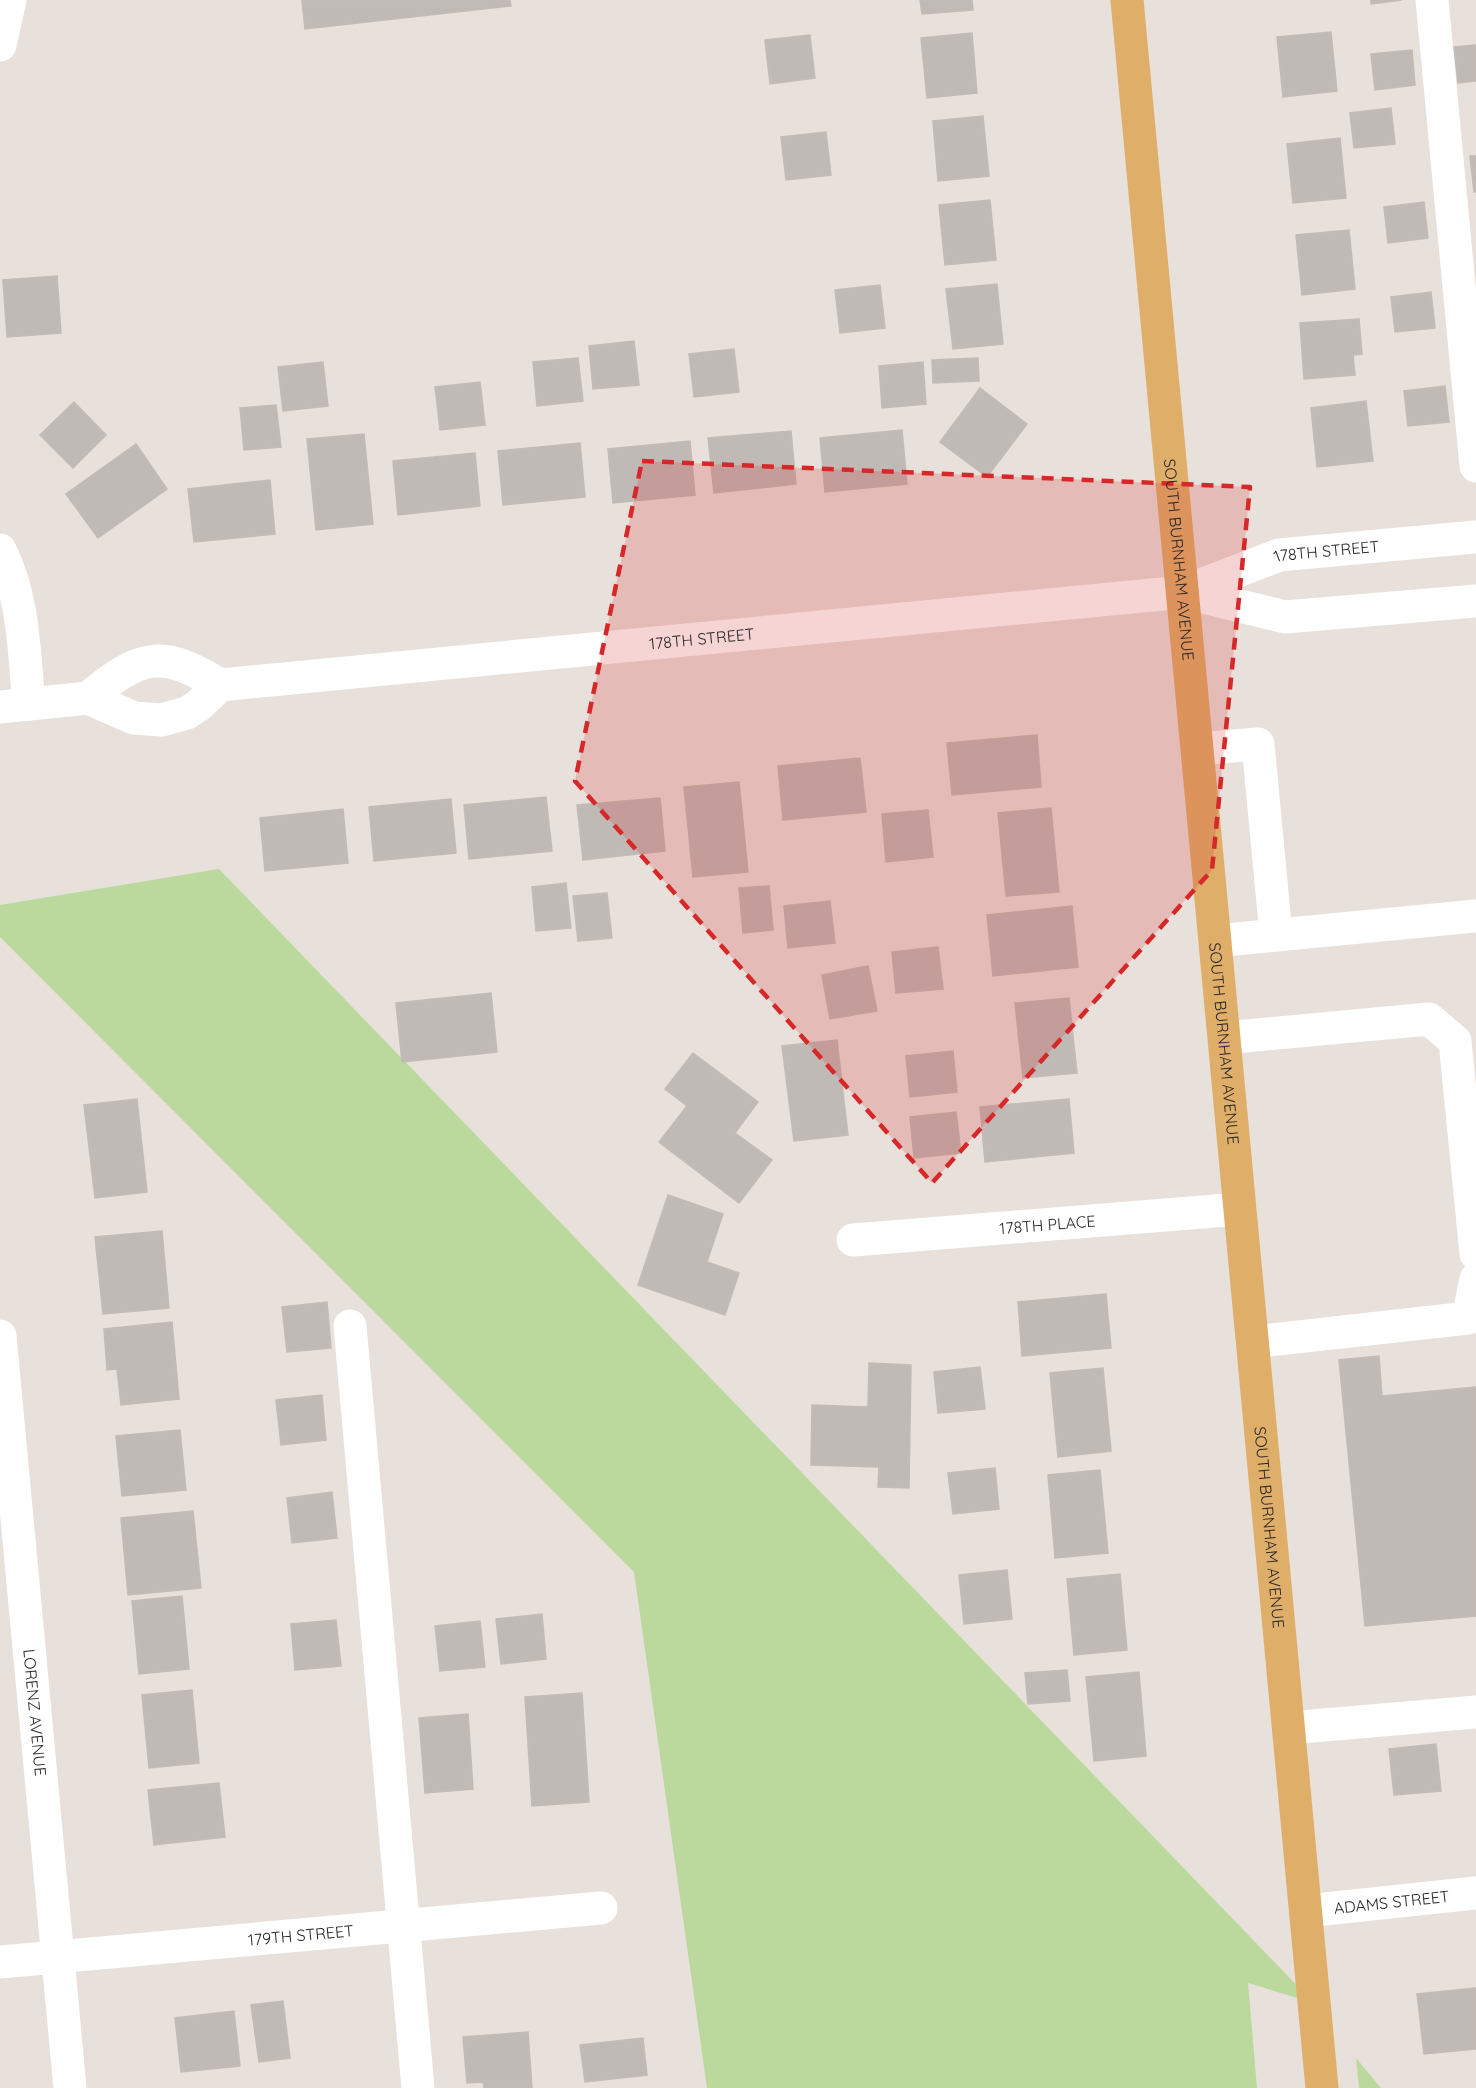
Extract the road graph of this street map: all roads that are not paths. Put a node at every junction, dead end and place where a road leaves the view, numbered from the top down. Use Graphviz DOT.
graph roads {
  1 [pos="10,0"];
  2 [pos="1127,0"];
  3 [pos="1432,0"];
  4 [pos="0,45"];
  5 [pos="1465,224"];
  6 [pos="1476,466"];
  7 [pos="1476,537"];
  8 [pos="0,550"];
  9 [pos="1183,592"];
  10 [pos="1476,601"];
  11 [pos="220,685"];
  12 [pos="88,698"];
  13 [pos="15,705"];
  14 [pos="1197,749"];
  15 [pos="1476,916"];
  16 [pos="1276,935"];
  17 [pos="1215,941"];
  18 [pos="1224,1038"];
  19 [pos="1240,1209"];
  20 [pos="853,1240"];
  21 [pos="1476,1254"];
  22 [pos="1476,1279"];
  23 [pos="350,1326"];
  24 [pos="0,1336"];
  25 [pos="1252,1342"];
  26 [pos="1476,1712"];
  27 [pos="1288,1728"];
  28 [pos="1476,1893"];
  29 [pos="601,1908"];
  30 [pos="1306,1911"];
  31 [pos="403,1926"];
  32 [pos="58,1956"];
  33 [pos="0,1962"];
  34 [pos="70,2088"];
  35 [pos="418,2088"];
  36 [pos="1322,2088"];
  1 -- 4 [label="street"];
  2 -- 9 [label="main road, SOUTH BURNHAM AVENUE"];
  3 -- 5 [label="street"];
  5 -- 6 [label="street"];
  7 -- 9 [label="street, 178TH STREET"];
  8 -- 13 [label="street"];
  9 -- 10 [label="street, 178TH STREET"];
  9 -- 11 [label="street, 178TH STREET"];
  9 -- 14 [label="main road, SOUTH BURNHAM AVENUE"];
  11 -- 12 [label="street"];
  11 -- 12 [label="street"];
  12 -- 13 [label="street"];
  14 -- 16 [label="street"];
  14 -- 17 [label="main road, SOUTH BURNHAM AVENUE"];
  15 -- 16 [label="street"];
  16 -- 17 [label="street"];
  17 -- 18 [label="main road, SOUTH BURNHAM AVENUE"];
  18 -- 19 [label="main road, SOUTH BURNHAM AVENUE"];
  18 -- 21 [label="street"];
  19 -- 20 [label="street, 178TH PLACE"];
  19 -- 25 [label="main road, SOUTH BURNHAM AVENUE"];
  22 -- 25 [label="street"];
  23 -- 31 [label="street"];
  24 -- 32 [label="street, LORENZ AVENUE"];
  25 -- 27 [label="main road, SOUTH BURNHAM AVENUE"];
  26 -- 27 [label="street"];
  27 -- 30 [label="main road, SOUTH BURNHAM AVENUE"];
  28 -- 30 [label="street, ADAMS STREET"];
  29 -- 31 [label="street, 179TH STREET"];
  30 -- 36 [label="main road, SOUTH BURNHAM AVENUE"];
  31 -- 32 [label="street, 179TH STREET"];
  31 -- 35 [label="street"];
  32 -- 33 [label="street, 179TH STREET"];
  32 -- 34 [label="street, LORENZ AVENUE"];
}
